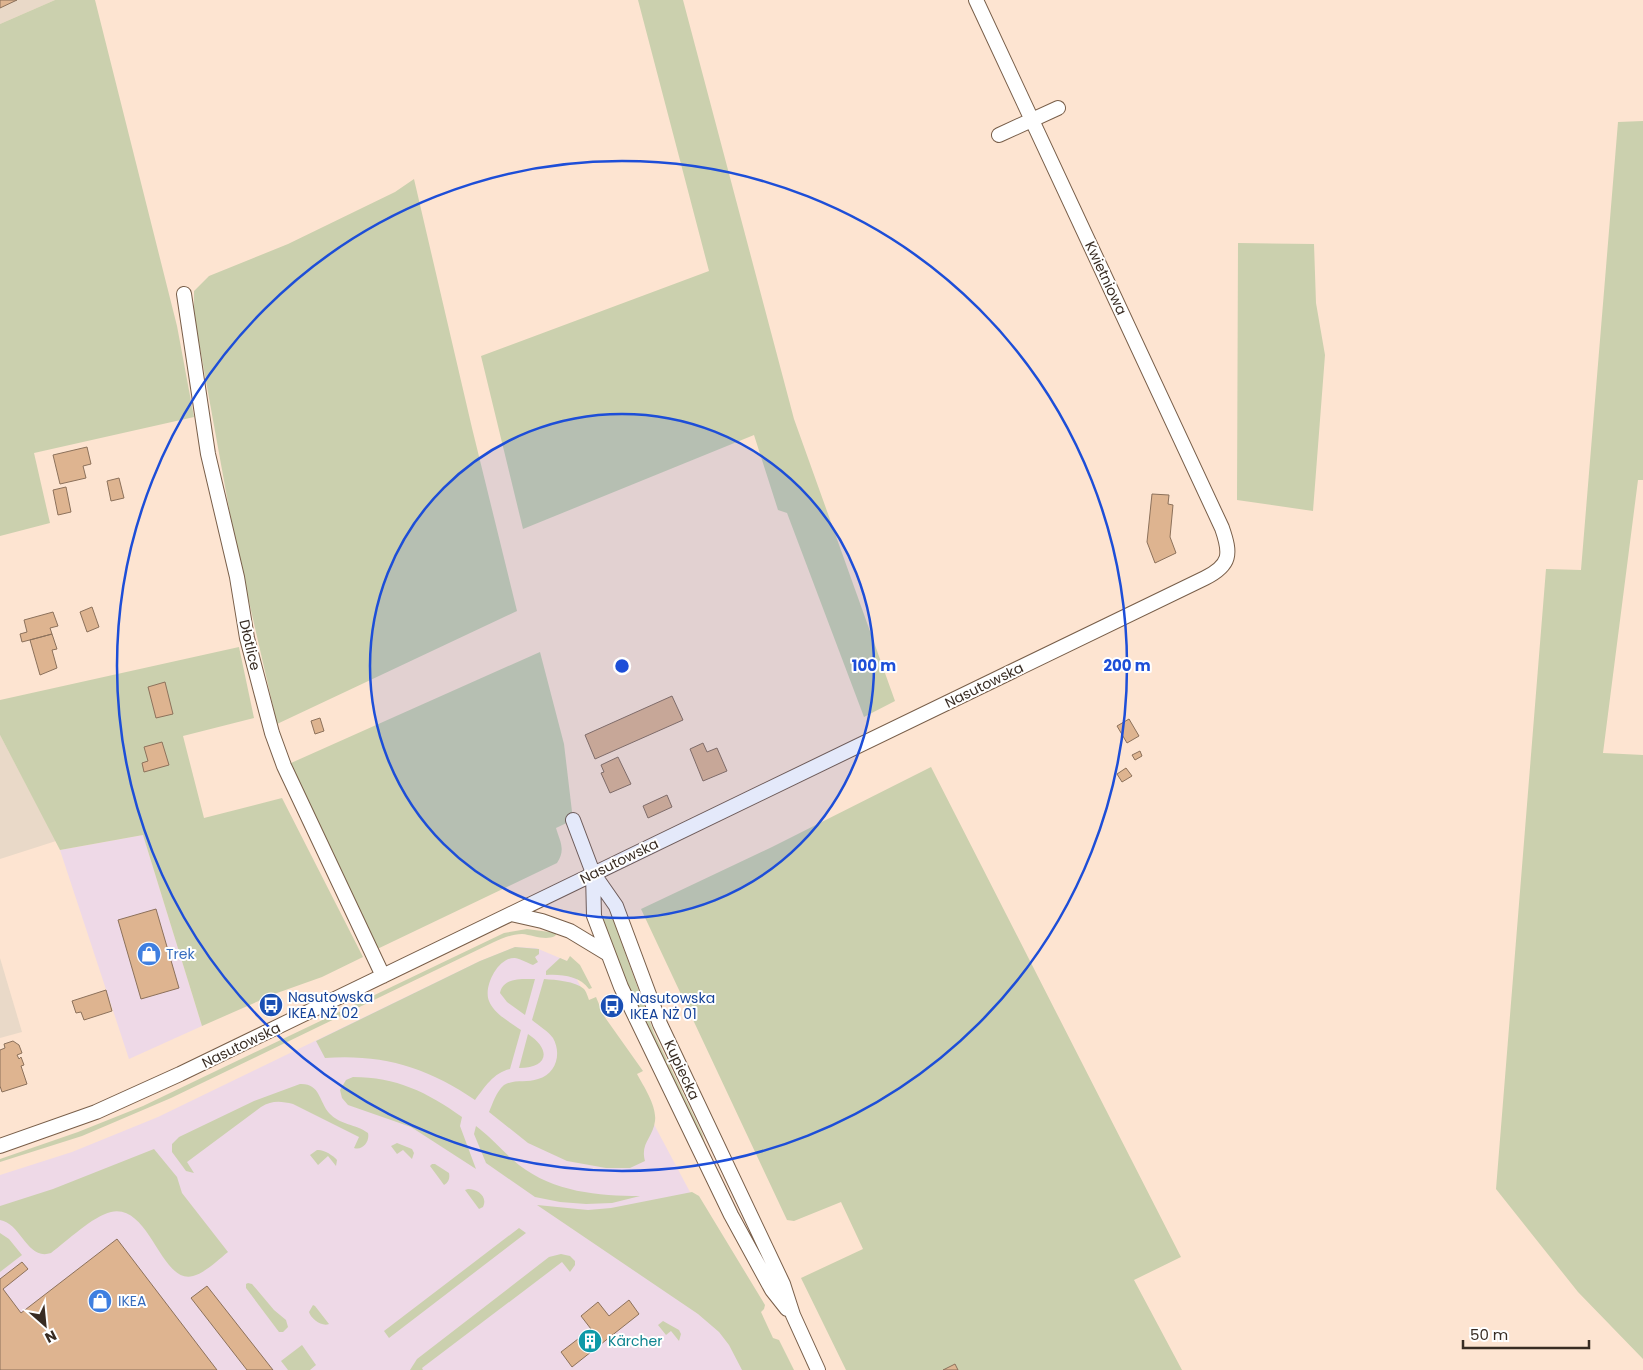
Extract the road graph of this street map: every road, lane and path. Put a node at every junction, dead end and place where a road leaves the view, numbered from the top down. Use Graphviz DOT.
graph roads {
  1 [pos="976,0"];
  2 [pos="1058,108"];
  3 [pos="1032,120"];
  4 [pos="999,135"];
  5 [pos="184,294"];
  6 [pos="1228,558"];
  7 [pos="573,820"];
  8 [pos="593,874"];
  9 [pos="511,914"];
  10 [pos="608,954"];
  11 [pos="383,976"];
  12 [pos="0,1146"];
  13 [pos="793,1315"];
  14 [pos="818,1370"];
  1 -- 3 [label="street, Kwietniowa"];
  2 -- 3 [label="street"];
  3 -- 4 [label="street"];
  3 -- 6 [label="street, Kwietniowa"];
  5 -- 11 [label="street, Dłotlice"];
  6 -- 8 [label="street, Nasutowska"];
  7 -- 8 [label="street"];
  8 -- 9 [label="street, Nasutowska"];
  8 -- 10 [label="street, Kupiecka"];
  8 -- 13 [label="street, Kupiecka"];
  9 -- 10 [label="street"];
  9 -- 11 [label="street, Nasutowska"];
  10 -- 13 [label="street, Kupiecka"];
  11 -- 12 [label="street, Nasutowska"];
  13 -- 14 [label="street, Kupiecka"];
}
